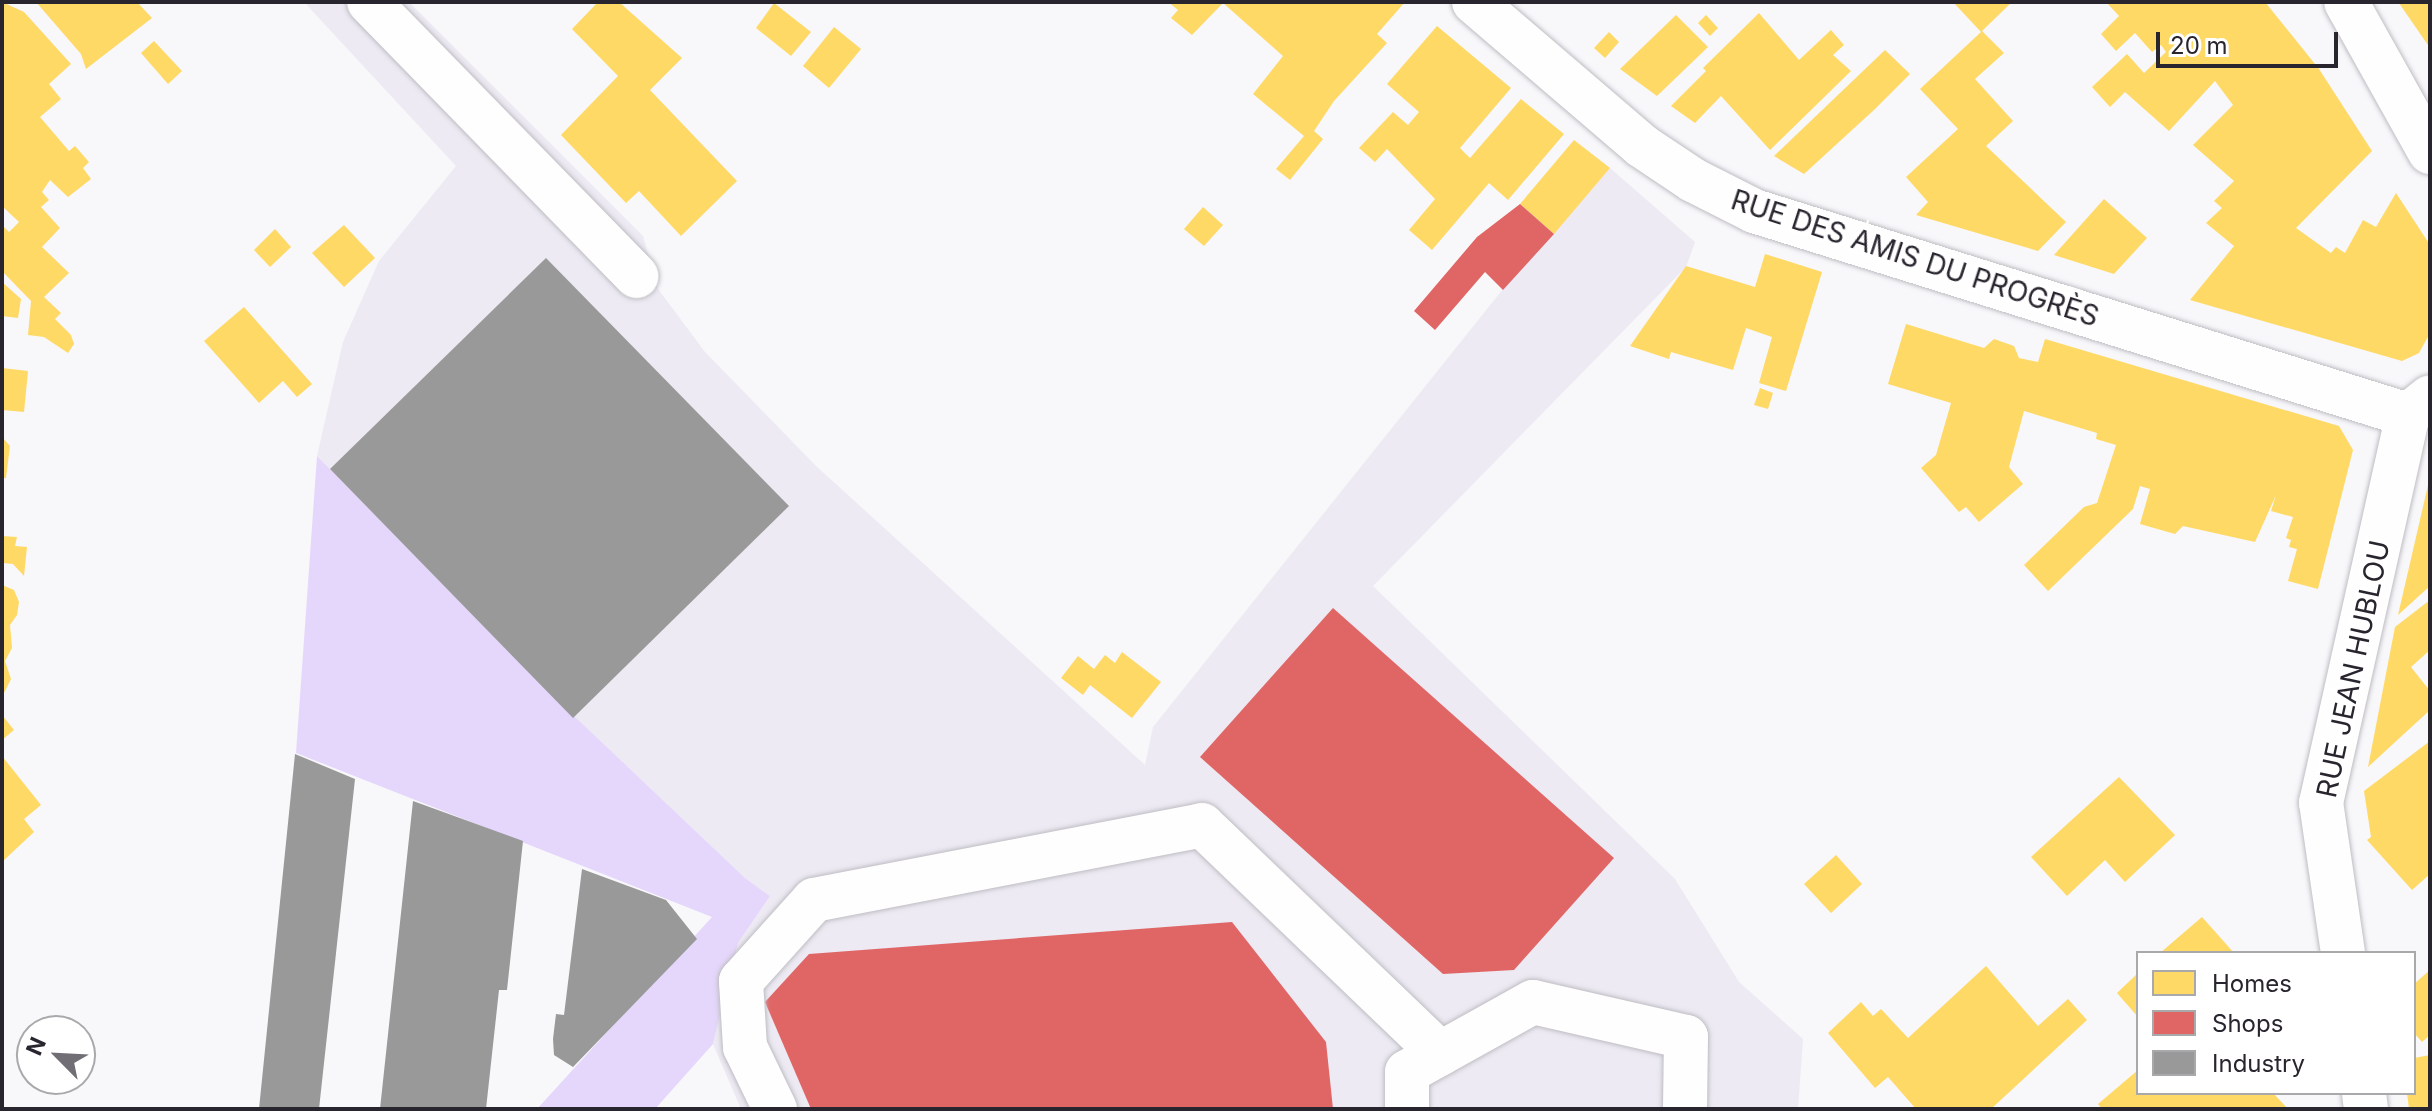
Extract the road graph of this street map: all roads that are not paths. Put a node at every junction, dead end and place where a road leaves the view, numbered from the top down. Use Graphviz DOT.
graph roads {
  1 [pos="369,2"];
  2 [pos="1474,2"];
  3 [pos="2346,2"];
  4 [pos="2430,152"];
  5 [pos="636,276"];
  6 [pos="2419,406"];
  7 [pos="2343,951"];
  8 [pos="1440,1053"];
  9 [pos="775,1109"];
  10 [pos="1407,1109"];
  11 [pos="1685,1109"];
  1 -- 5 [label="street"];
  2 -- 6 [label="street, RUE DES AMIS DU PROGRÈS"];
  3 -- 4 [label="street"];
  6 -- 7 [label="street, RUE JEAN HUBLOU"];
  8 -- 9 [label="street"];
  8 -- 10 [label="street"];
  8 -- 11 [label="street"];
}
